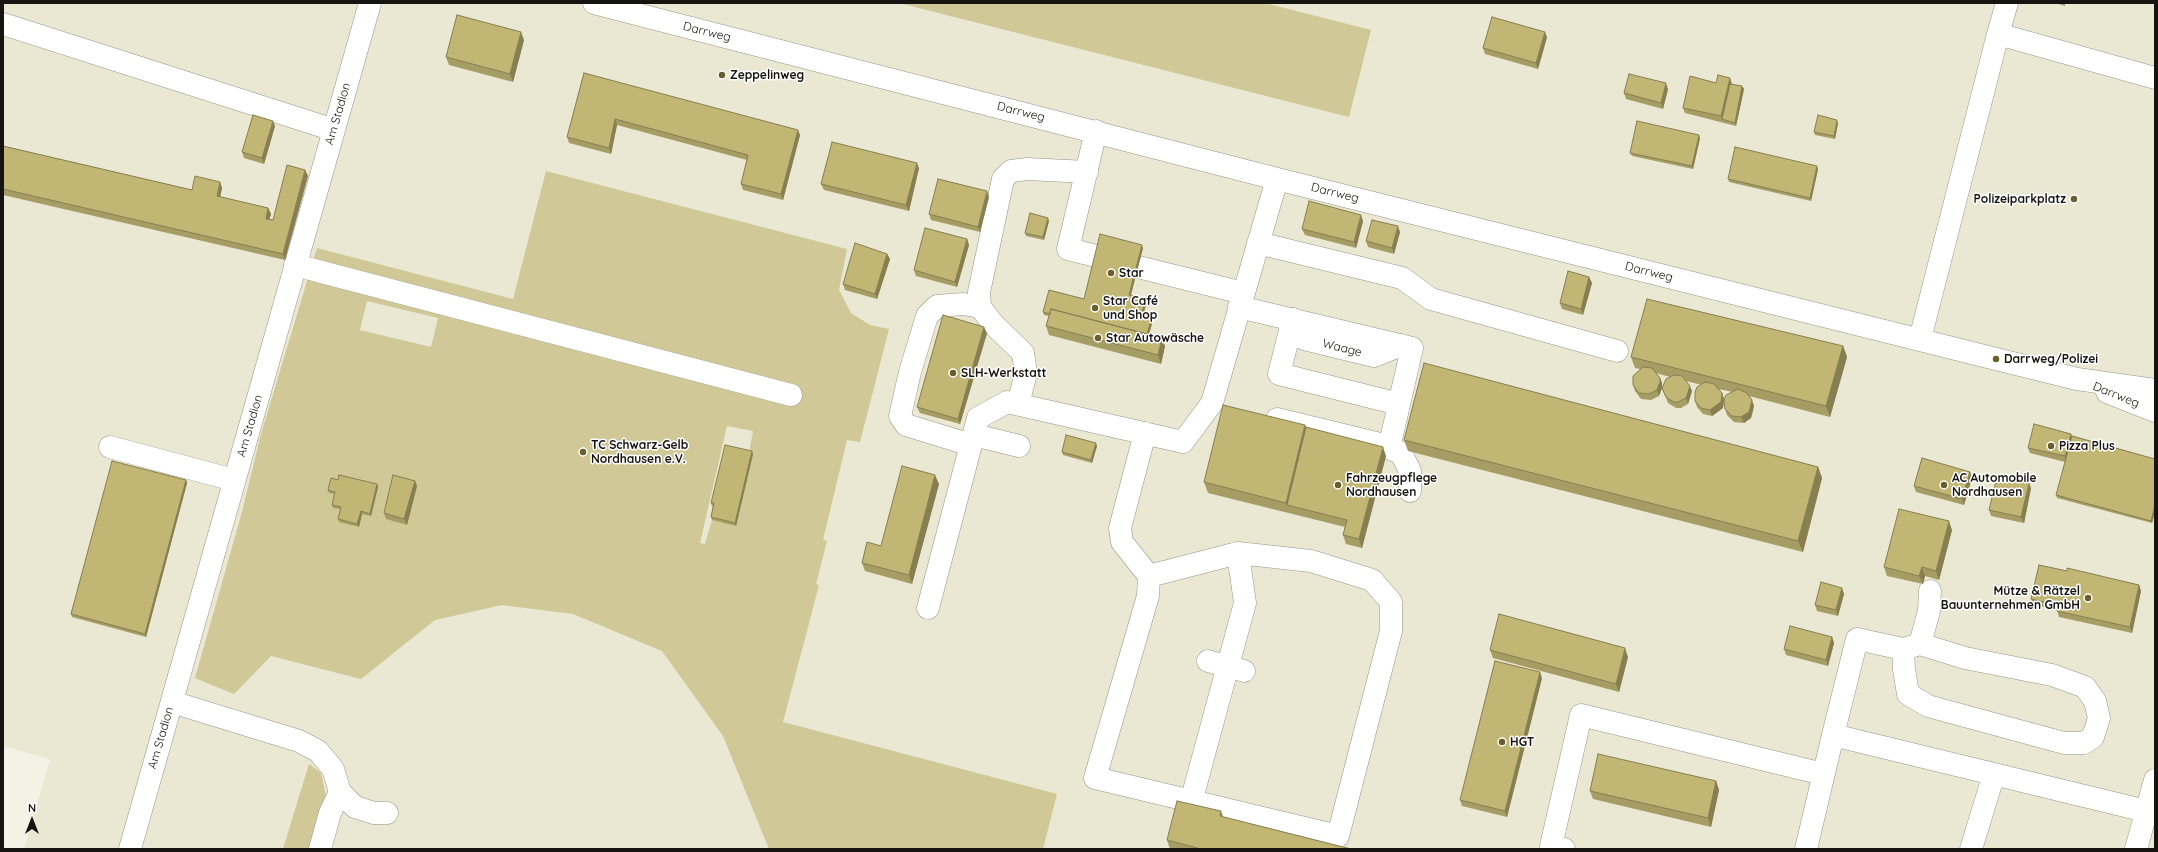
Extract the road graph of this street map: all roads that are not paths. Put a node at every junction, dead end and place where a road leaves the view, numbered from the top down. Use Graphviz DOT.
graph roads {
  1 [pos="370,3"];
  2 [pos="594,3"];
  3 [pos="2007,3"];
  4 [pos="3,24"];
  5 [pos="1998,34"];
  6 [pos="2155,78"];
  7 [pos="334,130"];
  8 [pos="1096,131"];
  9 [pos="1087,172"];
  10 [pos="1277,179"];
  11 [pos="1258,243"];
  12 [pos="1096,256"];
  13 [pos="295,265"];
  14 [pos="1138,267"];
  15 [pos="1241,300"];
  16 [pos="980,307"];
  17 [pos="1293,319"];
  18 [pos="1920,339"];
  19 [pos="1617,350"];
  20 [pos="2077,379"];
  21 [pos="2155,390"];
  22 [pos="790,395"];
  23 [pos="1212,403"];
  24 [pos="1018,404"];
  25 [pos="1399,404"];
  26 [pos="1235,408"];
  27 [pos="2155,411"];
  28 [pos="1259,414"];
  29 [pos="1145,434"];
  30 [pos="972,440"];
  31 [pos="1018,446"];
  32 [pos="110,447"];
  33 [pos="1389,448"];
  34 [pos="234,480"];
  35 [pos="1410,491"];
  36 [pos="1238,553"];
  37 [pos="1149,576"];
  38 [pos="1930,591"];
  39 [pos="928,608"];
  40 [pos="1912,647"];
  41 [pos="172,702"];
  42 [pos="1833,735"];
  43 [pos="1823,774"];
  44 [pos="1994,774"];
  45 [pos="2155,780"];
  46 [pos="340,792"];
  47 [pos="1191,802"];
  48 [pos="2146,811"];
  49 [pos="387,813"];
  50 [pos="130,849"];
  51 [pos="320,849"];
  52 [pos="1564,849"];
  53 [pos="1806,849"];
  54 [pos="1971,849"];
  55 [pos="2136,849"];
  1 -- 7 [label="street, Am Stadion"];
  2 -- 8 [label="street, Darrweg"];
  3 -- 5 [label="street"];
  4 -- 7 [label="street"];
  5 -- 6 [label="street"];
  5 -- 18 [label="street"];
  7 -- 13 [label="street, Am Stadion"];
  8 -- 9 [label="street"];
  8 -- 10 [label="street, Darrweg"];
  9 -- 12 [label="street"];
  9 -- 16 [label="street"];
  10 -- 11 [label="street"];
  10 -- 18 [label="street, Darrweg"];
  11 -- 15 [label="street"];
  11 -- 19 [label="street"];
  13 -- 22 [label="street"];
  13 -- 34 [label="street, Am Stadion"];
  14 -- 15 [label="street"];
  15 -- 17 [label="street"];
  15 -- 23 [label="street"];
  16 -- 24 [label="street"];
  16 -- 30 [label="street"];
  17 -- 25 [label="street"];
  17 -- 25 [label="street"];
  18 -- 20 [label="street, Darrweg"];
  20 -- 21 [label="street, Darrweg"];
  20 -- 27 [label="street, Darrweg"];
  23 -- 26 [label="street"];
  23 -- 29 [label="street"];
  24 -- 29 [label="street"];
  24 -- 30 [label="street"];
  25 -- 33 [label="street"];
  28 -- 33 [label="street"];
  29 -- 37 [label="street"];
  30 -- 31 [label="street"];
  30 -- 39 [label="street"];
  32 -- 34 [label="street"];
  33 -- 35 [label="street"];
  34 -- 41 [label="street, Am Stadion"];
  36 -- 37 [label="street"];
  36 -- 47 [label="street"];
  36 -- 47 [label="street"];
  37 -- 47 [label="street"];
  38 -- 40 [label="street"];
  40 -- 40 [label="street"];
  40 -- 42 [label="street"];
  41 -- 46 [label="street"];
  41 -- 50 [label="street, Am Stadion"];
  42 -- 43 [label="street"];
  42 -- 44 [label="street"];
  43 -- 52 [label="street"];
  43 -- 53 [label="street"];
  44 -- 48 [label="street"];
  44 -- 54 [label="street"];
  45 -- 48 [label="street"];
  46 -- 49 [label="street"];
  46 -- 51 [label="street"];
  48 -- 55 [label="street"];
}
